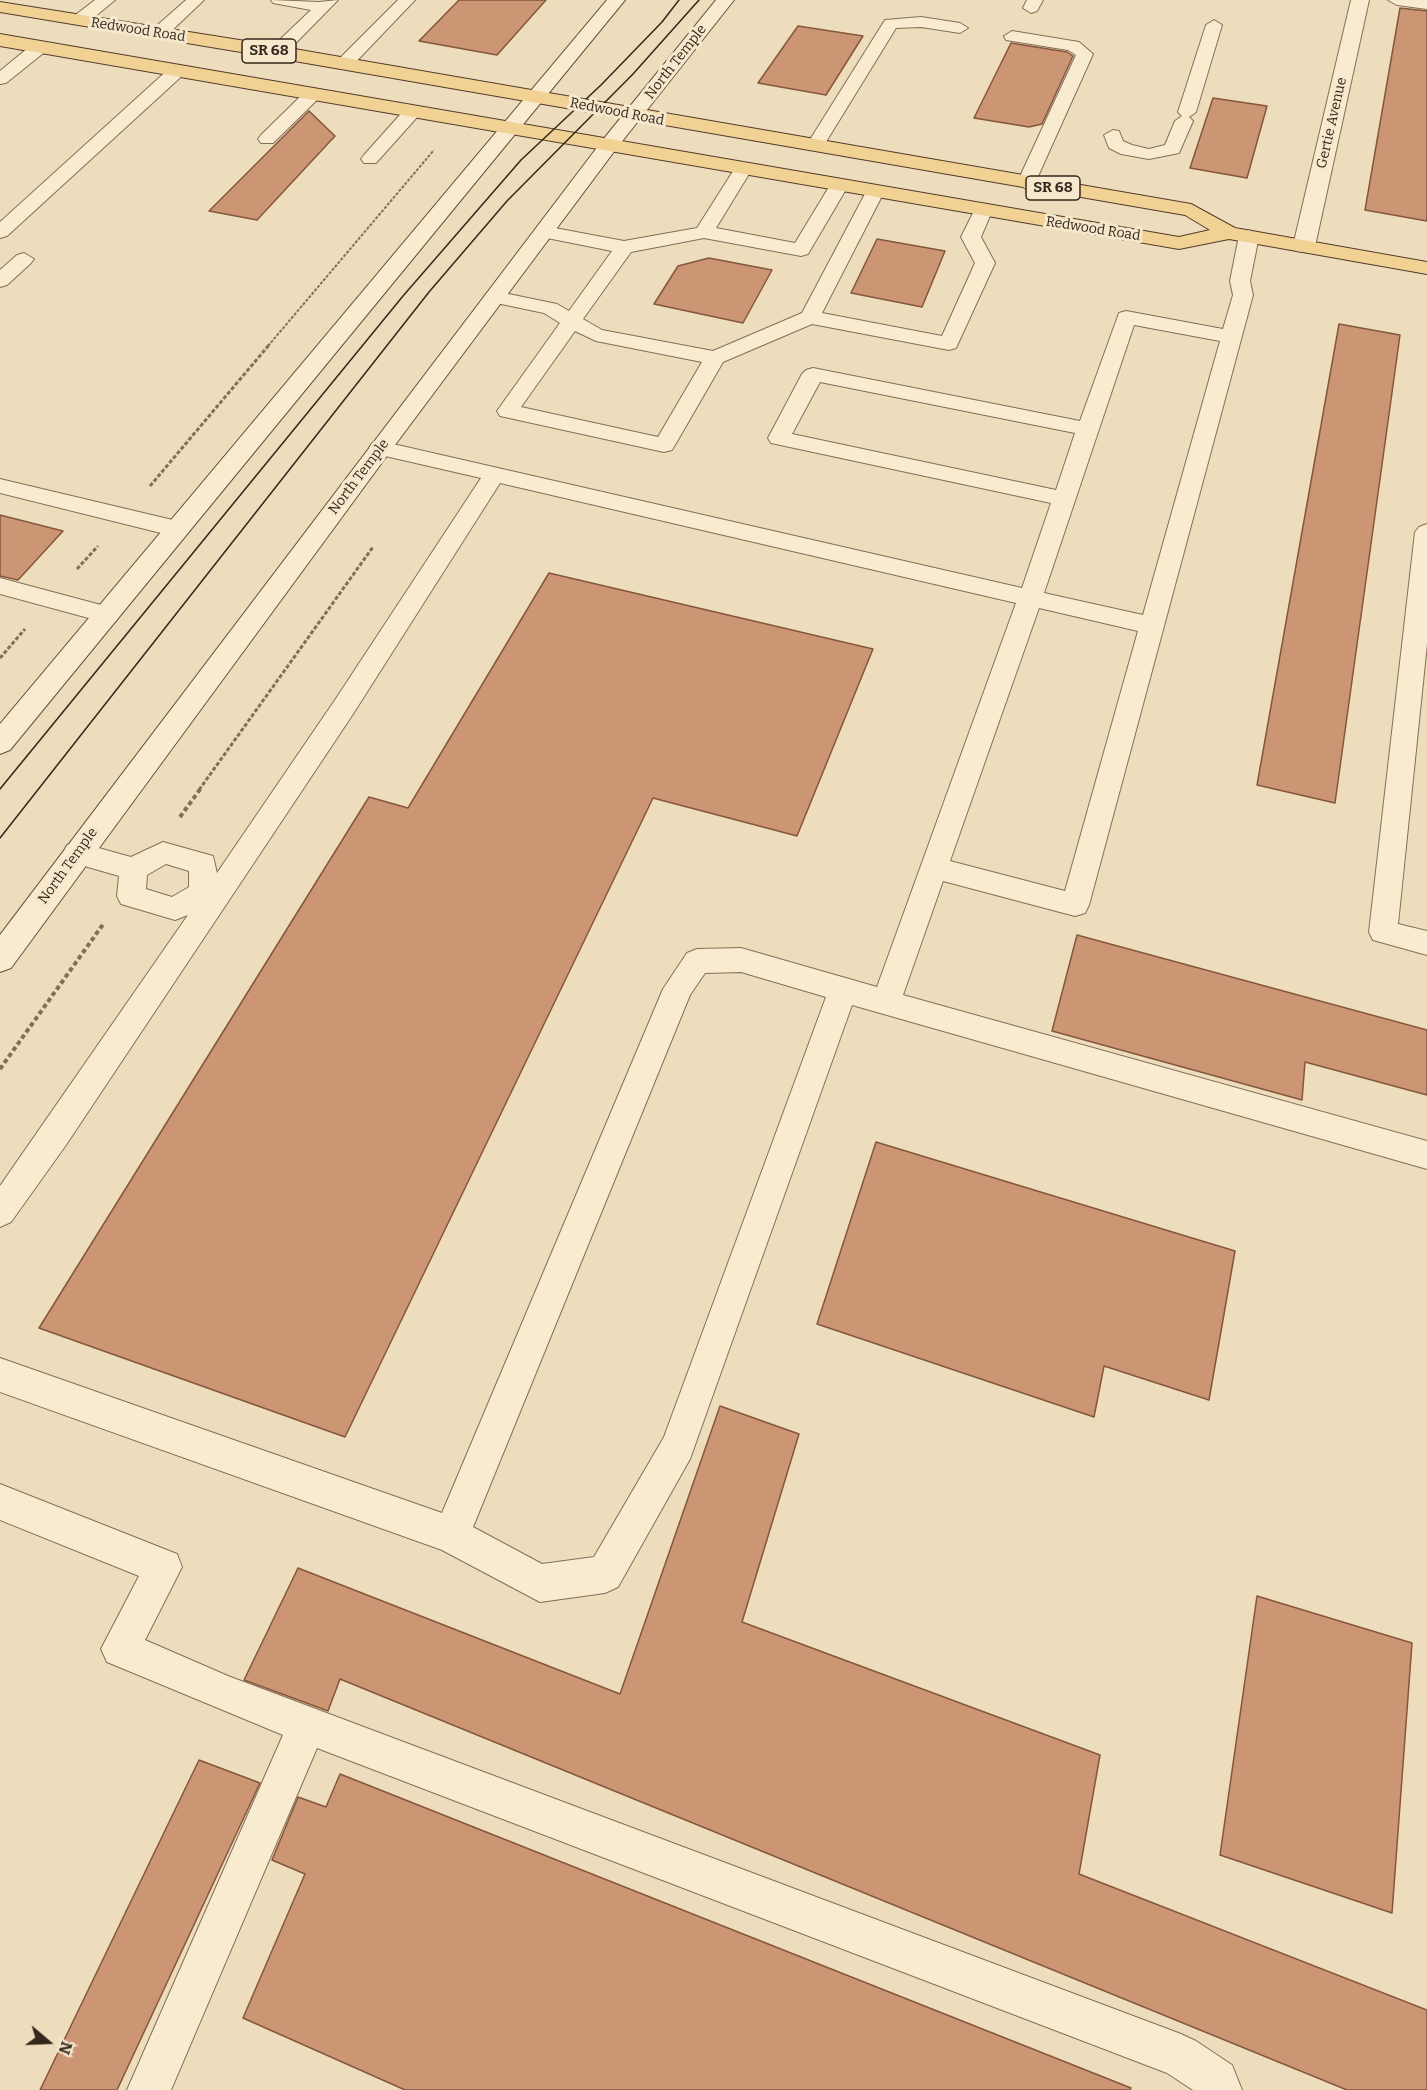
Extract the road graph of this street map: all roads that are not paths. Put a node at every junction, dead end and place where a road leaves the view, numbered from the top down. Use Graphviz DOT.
graph roads {
  1 [pos="106,0"];
  2 [pos="196,0"];
  3 [pos="279,0"];
  4 [pos="407,0"];
  5 [pos="616,0"];
  6 [pos="724,0"];
  7 [pos="1360,0"];
  8 [pos="1397,0"];
  9 [pos="326,4"];
  10 [pos="1427,4"];
  11 [pos="0,7"];
  12 [pos="81,20"];
  13 [pos="1214,25"];
  14 [pos="960,28"];
  15 [pos="159,33"];
  16 [pos="1012,36"];
  17 [pos="0,40"];
  18 [pos="40,47"];
  19 [pos="277,52"];
  20 [pos="344,64"];
  21 [pos="177,70"];
  22 [pos="0,79"];
  23 [pos="313,94"];
  24 [pos="537,97"];
  25 [pos="413,111"];
  26 [pos="634,116"];
  27 [pos="512,128"];
  28 [pos="1113,135"];
  29 [pos="267,139"];
  30 [pos="609,145"];
  31 [pos="815,146"];
  32 [pos="370,159"];
  33 [pos="743,169"];
  34 [pos="1026,183"];
  35 [pos="838,186"];
  36 [pos="875,192"];
  37 [pos="983,211"];
  38 [pos="0,232"];
  39 [pos="544,232"];
  40 [pos="704,232"];
  41 [pos="1239,234"];
  42 [pos="1304,246"];
  43 [pos="624,247"];
  44 [pos="24,259"];
  45 [pos="1427,268"];
  46 [pos="0,281"];
  47 [pos="494,297"];
  48 [pos="810,317"];
  49 [pos="571,321"];
  50 [pos="1232,337"];
  51 [pos="715,358"];
  52 [pos="1088,429"];
  53 [pos="380,448"];
  54 [pos="494,475"];
  55 [pos="0,486"];
  56 [pos="1064,499"];
  57 [pos="177,529"];
  58 [pos="1427,532"];
  59 [pos="0,586"];
  60 [pos="1030,598"];
  61 [pos="107,615"];
  62 [pos="1152,626"];
  63 [pos="0,743"];
  64 [pos="77,853"];
  65 [pos="934,867"];
  66 [pos="138,871"];
  67 [pos="210,894"];
  68 [pos="1427,943"];
  69 [pos="0,959"];
  70 [pos="843,990"];
  71 [pos="886,1002"];
  72 [pos="1427,1155"];
  73 [pos="0,1212"];
  74 [pos="0,1375"];
  75 [pos="0,1502"];
  76 [pos="451,1535"];
  77 [pos="307,1725"];
  78 [pos="149,2090"];
  79 [pos="1220,2090"];
  1 -- 12 [label="main road"];
  2 -- 15 [label="lane"];
  3 -- 9 [label="lane"];
  4 -- 20 [label="lane"];
  5 -- 24 [label="main road"];
  6 -- 26 [label="main road, North Temple"];
  7 -- 42 [label="main road, Gertie Avenue"];
  8 -- 10 [label="main road"];
  9 -- 19 [label="lane"];
  11 -- 12 [label="main road, Redwood Road / SR 68"];
  12 -- 15 [label="main road, Redwood Road / SR 68"];
  13 -- 28 [label="lane"];
  14 -- 31 [label="lane"];
  15 -- 19 [label="main road, Redwood Road / SR 68"];
  16 -- 34 [label="lane"];
  17 -- 18 [label="main road, Redwood Road / SR 68"];
  18 -- 21 [label="main road, Redwood Road / SR 68"];
  18 -- 22 [label="lane"];
  19 -- 20 [label="main road, Redwood Road / SR 68"];
  20 -- 24 [label="main road, Redwood Road / SR 68"];
  21 -- 23 [label="main road, Redwood Road / SR 68"];
  21 -- 38 [label="lane"];
  23 -- 25 [label="main road, Redwood Road / SR 68"];
  23 -- 29 [label="lane"];
  24 -- 26 [label="main road, Redwood Road / SR 68"];
  24 -- 27 [label="main road"];
  25 -- 27 [label="main road, Redwood Road / SR 68"];
  25 -- 32 [label="lane"];
  26 -- 30 [label="main road, North Temple"];
  26 -- 31 [label="main road, Redwood Road / SR 68"];
  27 -- 30 [label="main road, Redwood Road / SR 68"];
  27 -- 57 [label="main road"];
  30 -- 33 [label="main road, Redwood Road / SR 68"];
  30 -- 39 [label="main road, North Temple"];
  31 -- 34 [label="main road, Redwood Road / SR 68"];
  33 -- 35 [label="main road, Redwood Road / SR 68"];
  33 -- 40 [label="lane"];
  34 -- 41 [label="main road, Redwood Road / SR 68"];
  35 -- 36 [label="main road, Redwood Road / SR 68"];
  35 -- 40 [label="lane"];
  36 -- 37 [label="main road, Redwood Road / SR 68"];
  36 -- 48 [label="lane"];
  37 -- 41 [label="main road, Redwood Road / SR 68"];
  37 -- 48 [label="lane"];
  39 -- 43 [label="lane"];
  39 -- 47 [label="main road, North Temple"];
  40 -- 43 [label="lane"];
  41 -- 42 [label="main road, Redwood Road / SR 68"];
  41 -- 50 [label="lane"];
  42 -- 45 [label="main road, Redwood Road / SR 68"];
  43 -- 49 [label="lane"];
  44 -- 46 [label="lane"];
  47 -- 49 [label="lane"];
  47 -- 53 [label="main road, North Temple"];
  48 -- 51 [label="lane"];
  49 -- 51 [label="lane"];
  49 -- 51 [label="lane"];
  50 -- 52 [label="lane"];
  50 -- 62 [label="lane"];
  52 -- 56 [label="lane"];
  52 -- 56 [label="lane"];
  53 -- 54 [label="lane"];
  53 -- 64 [label="main road, North Temple"];
  54 -- 60 [label="lane"];
  54 -- 67 [label="lane"];
  55 -- 57 [label="lane"];
  56 -- 60 [label="lane"];
  57 -- 61 [label="main road"];
  58 -- 68 [label="lane"];
  59 -- 61 [label="lane"];
  60 -- 62 [label="lane"];
  60 -- 65 [label="lane"];
  61 -- 63 [label="main road"];
  62 -- 65 [label="lane"];
  64 -- 66 [label="lane"];
  64 -- 69 [label="main road, North Temple"];
  65 -- 71 [label="lane"];
  66 -- 67 [label="lane"];
  66 -- 67 [label="lane"];
  67 -- 73 [label="lane"];
  70 -- 71 [label="lane"];
  70 -- 76 [label="lane"];
  70 -- 76 [label="lane"];
  71 -- 72 [label="lane"];
  74 -- 76 [label="lane"];
  75 -- 77 [label="lane"];
  77 -- 78 [label="lane"];
  77 -- 79 [label="lane"];
}
